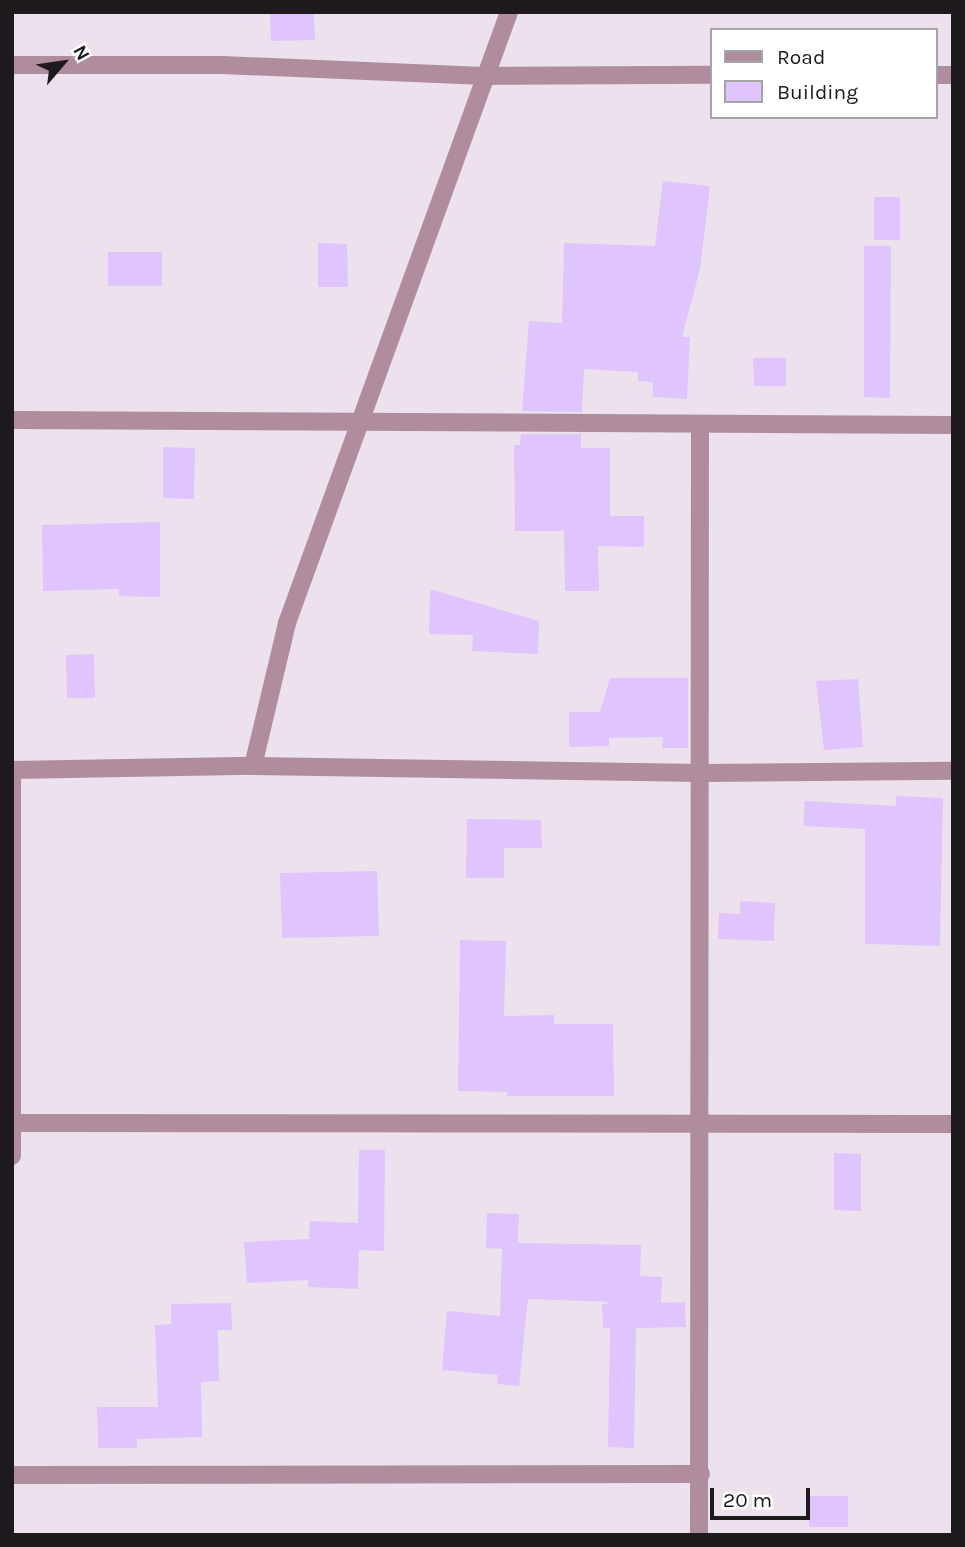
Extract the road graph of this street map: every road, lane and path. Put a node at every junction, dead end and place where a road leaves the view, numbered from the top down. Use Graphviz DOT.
graph roads {
  1 [pos="509,12"];
  2 [pos="12,65"];
  3 [pos="710,75"];
  4 [pos="484,76"];
  5 [pos="12,420"];
  6 [pos="362,421"];
  7 [pos="953,425"];
  8 [pos="700,427"];
  9 [pos="253,766"];
  10 [pos="12,770"];
  11 [pos="953,771"];
  12 [pos="702,773"];
  13 [pos="12,775"];
  14 [pos="13,1123"];
  15 [pos="699,1123"];
  16 [pos="953,1124"];
  17 [pos="12,1156"];
  18 [pos="701,1474"];
  19 [pos="12,1475"];
  20 [pos="699,1535"];
  1 -- 4 [label="street"];
  2 -- 4 [label="street"];
  3 -- 4 [label="street"];
  4 -- 6 [label="street"];
  5 -- 6 [label="street"];
  6 -- 8 [label="street"];
  6 -- 9 [label="street"];
  7 -- 8 [label="street"];
  8 -- 12 [label="street"];
  9 -- 10 [label="street"];
  9 -- 12 [label="street"];
  11 -- 12 [label="street"];
  12 -- 15 [label="street"];
  13 -- 14 [label="street"];
  14 -- 15 [label="street"];
  14 -- 17 [label="street"];
  15 -- 16 [label="street"];
  15 -- 18 [label="street"];
  18 -- 19 [label="street"];
  18 -- 20 [label="street"];
}
